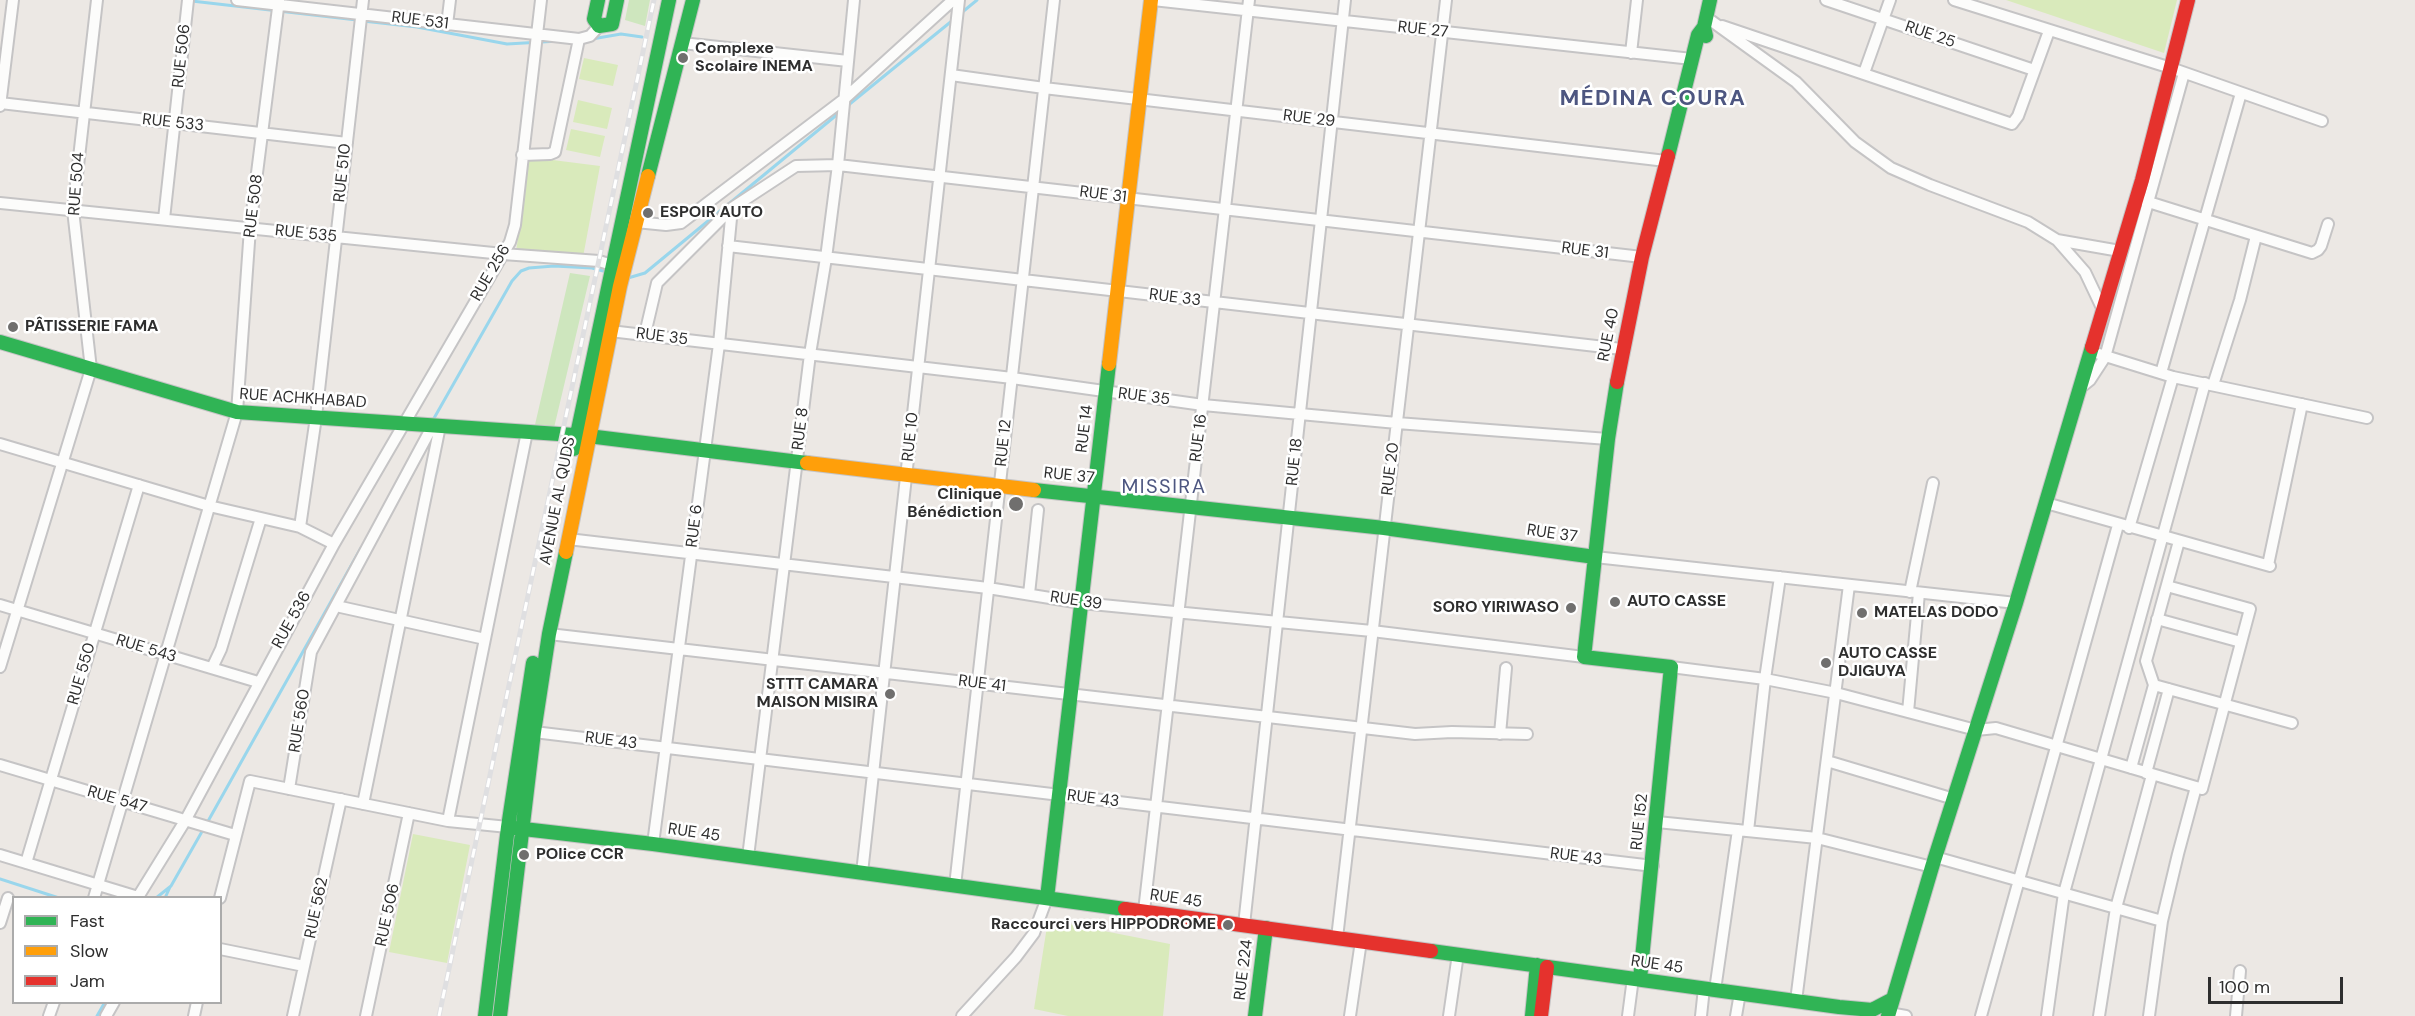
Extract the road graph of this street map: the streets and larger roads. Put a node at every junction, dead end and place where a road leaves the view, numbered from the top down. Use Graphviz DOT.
graph roads {
  1 [pos="13,0"];
  2 [pos="97,0"];
  3 [pos="237,0"];
  4 [pos="363,0"];
  5 [pos="450,0"];
  6 [pos="541,0"];
  7 [pos="598,0"];
  8 [pos="617,0"];
  9 [pos="669,0"];
  10 [pos="693,0"];
  11 [pos="854,0"];
  12 [pos="953,0"];
  13 [pos="959,0"];
  14 [pos="1054,0"];
  15 [pos="1152,0"];
  16 [pos="1345,0"];
  17 [pos="1446,0"];
  18 [pos="1637,0"];
  19 [pos="1710,0"];
  20 [pos="1826,0"];
  21 [pos="1890,0"];
  22 [pos="1954,0"];
  23 [pos="2188,0"];
  24 [pos="278,2"];
  25 [pos="187,3"];
  26 [pos="1249,5"];
  27 [pos="1884,19"];
  28 [pos="361,20"];
  29 [pos="1343,21"];
  30 [pos="1710,24"];
  31 [pos="447,25"];
  32 [pos="599,26"];
  33 [pos="2049,31"];
  34 [pos="1442,32"];
  35 [pos="537,35"];
  36 [pos="579,39"];
  37 [pos="682,43"];
  38 [pos="1631,53"];
  39 [pos="1692,59"];
  40 [pos="848,61"];
  41 [pos="2034,70"];
  42 [pos="2177,70"];
  43 [pos="1864,74"];
  44 [pos="951,75"];
  45 [pos="1044,88"];
  46 [pos="2241,93"];
  47 [pos="1140,98"];
  48 [pos="843,100"];
  49 [pos="0,104"];
  50 [pos="1237,110"];
  51 [pos="84,113"];
  52 [pos="2322,121"];
  53 [pos="1332,122"];
  54 [pos="175,123"];
  55 [pos="264,133"];
  56 [pos="1430,134"];
  57 [pos="347,143"];
  58 [pos="522,155"];
  59 [pos="1666,161"];
  60 [pos="838,165"];
  61 [pos="940,177"];
  62 [pos="1033,187"];
  63 [pos="1128,198"];
  64 [pos="2142,200"];
  65 [pos="0,203"];
  66 [pos="732,208"];
  67 [pos="73,210"];
  68 [pos="1225,210"];
  69 [pos="164,219"];
  70 [pos="2205,219"];
  71 [pos="1322,220"];
  72 [pos="636,222"];
  73 [pos="2328,224"];
  74 [pos="250,228"];
  75 [pos="1419,232"];
  76 [pos="2256,236"];
  77 [pos="336,237"];
  78 [pos="2057,240"];
  79 [pos="728,246"];
  80 [pos="2120,251"];
  81 [pos="503,254"];
  82 [pos="1642,257"];
  83 [pos="826,258"];
  84 [pos="615,268"];
  85 [pos="930,270"];
  86 [pos="1023,281"];
  87 [pos="614,284"];
  88 [pos="1118,292"];
  89 [pos="1214,303"];
  90 [pos="2103,310"];
  91 [pos="1312,314"];
  92 [pos="1408,326"];
  93 [pos="610,331"];
  94 [pos="645,334"];
  95 [pos="0,342"];
  96 [pos="719,344"];
  97 [pos="1622,349"];
  98 [pos="2091,350"];
  99 [pos="810,354"];
  100 [pos="2105,357"];
  101 [pos="919,367"];
  102 [pos="91,369"];
  103 [pos="2161,373"];
  104 [pos="2173,376"];
  105 [pos="1012,378"];
  106 [pos="2209,384"];
  107 [pos="2080,388"];
  108 [pos="1106,392"];
  109 [pos="2302,404"];
  110 [pos="1203,405"];
  111 [pos="237,412"];
  112 [pos="1300,415"];
  113 [pos="316,417"];
  114 [pos="2367,418"];
  115 [pos="404,423"];
  116 [pos="1397,423"];
  117 [pos="436,425"];
  118 [pos="527,432"];
  119 [pos="582,436"];
  120 [pos="1608,439"];
  121 [pos="0,444"];
  122 [pos="704,449"];
  123 [pos="62,462"];
  124 [pos="796,462"];
  125 [pos="907,475"];
  126 [pos="1933,483"];
  127 [pos="139,485"];
  128 [pos="1000,486"];
  129 [pos="1094,495"];
  130 [pos="2046,504"];
  131 [pos="209,506"];
  132 [pos="1191,506"];
  133 [pos="1038,510"];
  134 [pos="1289,517"];
  135 [pos="261,518"];
  136 [pos="300,527"];
  137 [pos="2123,527"];
  138 [pos="1384,528"];
  139 [pos="2163,537"];
  140 [pos="568,539"];
  141 [pos="2179,542"];
  142 [pos="334,544"];
  143 [pos="691,554"];
  144 [pos="1599,557"];
  145 [pos="784,563"];
  146 [pos="895,576"];
  147 [pos="1780,577"];
  148 [pos="1849,585"];
  149 [pos="2166,586"];
  150 [pos="988,588"];
  151 [pos="1915,592"];
  152 [pos="1029,594"];
  153 [pos="1082,603"];
  154 [pos="2016,603"];
  155 [pos="0,604"];
  156 [pos="336,606"];
  157 [pos="17,610"];
  158 [pos="1178,612"];
  159 [pos="2157,619"];
  160 [pos="400,620"];
  161 [pos="1278,623"];
  162 [pos="1372,631"];
  163 [pos="95,633"];
  164 [pos="549,634"];
  165 [pos="485,639"];
  166 [pos="2241,642"];
  167 [pos="679,649"];
  168 [pos="166,654"];
  169 [pos="1588,657"];
  170 [pos="772,660"];
  171 [pos="0,667"];
  172 [pos="1671,667"];
  173 [pos="212,668"];
  174 [pos="1506,668"];
  175 [pos="885,673"];
  176 [pos="1765,679"];
  177 [pos="258,682"];
  178 [pos="978,684"];
  179 [pos="2154,685"];
  180 [pos="2169,689"];
  181 [pos="1836,693"];
  182 [pos="1071,695"];
  183 [pos="2224,704"];
  184 [pos="1168,706"];
  185 [pos="1908,711"];
  186 [pos="1267,717"];
  187 [pos="2292,723"];
  188 [pos="1361,728"];
  189 [pos="1976,730"];
  190 [pos="534,732"];
  191 [pos="1500,734"];
  192 [pos="1527,734"];
  193 [pos="2056,746"];
  194 [pos="666,748"];
  195 [pos="760,759"];
  196 [pos="2101,760"];
  197 [pos="1827,761"];
  198 [pos="0,765"];
  199 [pos="2131,768"];
  200 [pos="874,773"];
  201 [pos="2149,774"];
  202 [pos="51,781"];
  203 [pos="966,784"];
  204 [pos="2196,787"];
  205 [pos="289,789"];
  206 [pos="1059,795"];
  207 [pos="341,799"];
  208 [pos="1954,799"];
  209 [pos="122,802"];
  210 [pos="363,804"];
  211 [pos="1156,806"];
  212 [pos="409,813"];
  213 [pos="1256,819"];
  214 [pos="448,821"];
  215 [pos="190,822"];
  216 [pos="1658,822"];
  217 [pos="508,827"];
  218 [pos="525,829"];
  219 [pos="1349,830"];
  220 [pos="1743,830"];
  221 [pos="235,835"];
  222 [pos="1817,838"];
  223 [pos="653,844"];
  224 [pos="0,855"];
  225 [pos="748,857"];
  226 [pos="1933,862"];
  227 [pos="26,863"];
  228 [pos="1653,866"];
  229 [pos="862,873"];
  230 [pos="2019,880"];
  231 [pos="98,885"];
  232 [pos="955,886"];
  233 [pos="2064,893"];
  234 [pos="94,896"];
  235 [pos="135,896"];
  236 [pos="139,896"];
  237 [pos="220,896"];
  238 [pos="7,898"];
  239 [pos="1047,898"];
  240 [pos="2116,908"];
  241 [pos="1144,911"];
  242 [pos="2162,921"];
  243 [pos="0,922"];
  244 [pos="1244,925"];
  245 [pos="1266,928"];
  246 [pos="1337,938"];
  247 [pos="1361,941"];
  248 [pos="222,949"];
  249 [pos="1458,954"];
  250 [pos="304,966"];
  251 [pos="1542,966"];
  252 [pos="2241,971"];
  253 [pos="1636,979"];
  254 [pos="1710,989"];
  255 [pos="1740,993"];
  256 [pos="1893,999"];
  257 [pos="1796,1001"];
  258 [pos="1839,1006"];
  259 [pos="1889,1015"];
  260 [pos="293,1016"];
  261 [pos="366,1016"];
  262 [pos="485,1016"];
  263 [pos="500,1016"];
  264 [pos="962,1016"];
  265 [pos="1255,1016"];
  266 [pos="1350,1016"];
  267 [pos="1449,1016"];
  268 [pos="1532,1016"];
  269 [pos="1541,1016"];
  270 [pos="1628,1016"];
  271 [pos="1701,1016"];
  272 [pos="1737,1016"];
  273 [pos="1854,1016"];
  274 [pos="1906,1016"];
  275 [pos="1981,1016"];
  276 [pos="2048,1016"];
  277 [pos="2099,1016"];
  278 [pos="2149,1016"];
  279 [pos="2236,1016"];
  1 -- 49 [label="street"];
  2 -- 51 [label="street, RUE 504"];
  3 -- 24 [label="street, RUE 531"];
  4 -- 28 [label="street, RUE 510"];
  5 -- 31 [label="street"];
  6 -- 35 [label="street"];
  7 -- 32 [label="street"];
  8 -- 32 [label="street"];
  9 -- 84 [label="street, AVENUE AL QUDS"];
  10 -- 37 [label="street, AVENUE AL QUDS"];
  11 -- 40 [label="street, RUE 8"];
  12 -- 48 [label="street"];
  13 -- 44 [label="street, RUE 10"];
  14 -- 45 [label="street, RUE 12"];
  15 -- 26 [label="street, RUE 27"];
  15 -- 47 [label="street, RUE 14"];
  16 -- 29 [label="street, RUE 18"];
  17 -- 34 [label="street, RUE 20"];
  18 -- 38 [label="street"];
  19 -- 30 [label="street, RUE 40"];
  20 -- 27 [label="street, RUE 25"];
  21 -- 27 [label="street"];
  22 -- 33 [label="street"];
  23 -- 42 [label="street"];
  24 -- 28 [label="street, RUE 531"];
  24 -- 55 [label="street, RUE 508"];
  25 -- 54 [label="street, RUE 506"];
  26 -- 29 [label="street, RUE 27"];
  26 -- 50 [label="street, RUE 16"];
  27 -- 41 [label="street, RUE 25"];
  27 -- 43 [label="street"];
  28 -- 31 [label="street, RUE 531"];
  28 -- 57 [label="street, RUE 510"];
  29 -- 34 [label="street, RUE 27"];
  29 -- 53 [label="street, RUE 18"];
  30 -- 39 [label="street, RUE 40"];
  30 -- 43 [label="street"];
  30 -- 78 [label="street"];
  30 -- 144 [label="street, RUE 40"];
  31 -- 35 [label="street, RUE 531"];
  32 -- 36 [label="street"];
  33 -- 41 [label="street"];
  33 -- 42 [label="street"];
  34 -- 38 [label="street, RUE 27"];
  34 -- 56 [label="street, RUE 20"];
  35 -- 36 [label="street, RUE 531"];
  35 -- 58 [label="street, RUE 256"];
  36 -- 58 [label="street"];
  37 -- 40 [label="street"];
  37 -- 72 [label="street, AVENUE AL QUDS"];
  38 -- 39 [label="street, RUE 27"];
  39 -- 59 [label="street, RUE 40"];
  40 -- 48 [label="street, RUE 8"];
  41 -- 43 [label="street"];
  42 -- 46 [label="street"];
  42 -- 64 [label="street"];
  44 -- 45 [label="street, RUE 29"];
  44 -- 61 [label="street, RUE 10"];
  45 -- 47 [label="street, RUE 29"];
  45 -- 62 [label="street, RUE 12"];
  46 -- 52 [label="street"];
  46 -- 70 [label="street"];
  47 -- 50 [label="street, RUE 29"];
  47 -- 63 [label="street, RUE 14"];
  48 -- 60 [label="street, RUE 8"];
  48 -- 72 [label="street"];
  49 -- 51 [label="street, RUE 533"];
  50 -- 53 [label="street, RUE 29"];
  50 -- 68 [label="street, RUE 16"];
  51 -- 54 [label="street, RUE 533"];
  51 -- 67 [label="street, RUE 504"];
  53 -- 56 [label="street, RUE 29"];
  53 -- 71 [label="street, RUE 18"];
  54 -- 55 [label="street, RUE 533"];
  54 -- 69 [label="street, RUE 506"];
  55 -- 57 [label="street, RUE 533"];
  55 -- 74 [label="street, RUE 508"];
  56 -- 59 [label="street, RUE 29"];
  56 -- 75 [label="street, RUE 20"];
  57 -- 77 [label="street, RUE 510"];
  58 -- 81 [label="street, RUE 256"];
  59 -- 82 [label="street, RUE 40"];
  60 -- 61 [label="street, RUE 31"];
  60 -- 66 [label="street, RUE 31"];
  60 -- 83 [label="street, RUE 8"];
  61 -- 62 [label="street, RUE 31"];
  61 -- 85 [label="street, RUE 10"];
  62 -- 63 [label="street, RUE 31"];
  62 -- 86 [label="street, RUE 12"];
  63 -- 68 [label="street, RUE 31"];
  63 -- 88 [label="street, RUE 14"];
  64 -- 70 [label="street"];
  64 -- 80 [label="street"];
  64 -- 100 [label="street"];
  65 -- 67 [label="street, RUE 535"];
  66 -- 79 [label="street, RUE 6"];
  66 -- 94 [label="street, RUE 31"];
  67 -- 69 [label="street, RUE 535"];
  67 -- 102 [label="street, RUE 504"];
  68 -- 71 [label="street, RUE 31"];
  68 -- 89 [label="street, RUE 16"];
  69 -- 74 [label="street, RUE 535"];
  70 -- 76 [label="street"];
  70 -- 103 [label="street"];
  71 -- 75 [label="street, RUE 31"];
  71 -- 91 [label="street, RUE 18"];
  72 -- 84 [label="street, AVENUE AL QUDS"];
  73 -- 76 [label="street"];
  74 -- 77 [label="street, RUE 535"];
  74 -- 111 [label="street, RUE 508"];
  75 -- 82 [label="street, RUE 31"];
  75 -- 92 [label="street, RUE 20"];
  76 -- 106 [label="street"];
  77 -- 81 [label="street, RUE 535"];
  77 -- 113 [label="street, RUE 510"];
  78 -- 80 [label="street"];
  78 -- 90 [label="street"];
  79 -- 83 [label="street, RUE 33"];
  79 -- 96 [label="street, RUE 6"];
  80 -- 90 [label="street"];
  81 -- 84 [label="street, RUE 535"];
  81 -- 115 [label="street, RUE 256"];
  82 -- 97 [label="street, RUE 40"];
  83 -- 85 [label="street, RUE 33"];
  83 -- 99 [label="street, RUE 8"];
  84 -- 87 [label="street, AVENUE AL QUDS"];
  85 -- 86 [label="street, RUE 33"];
  85 -- 101 [label="street, RUE 10"];
  86 -- 88 [label="street, RUE 33"];
  86 -- 105 [label="street, RUE 12"];
  87 -- 93 [label="street, AVENUE AL QUDS"];
  87 -- 119 [label="street, AVENUE AL QUDS"];
  88 -- 89 [label="street, RUE 33"];
  88 -- 108 [label="street, RUE 14"];
  89 -- 91 [label="street, RUE 33"];
  89 -- 110 [label="street, RUE 16"];
  90 -- 98 [label="street"];
  91 -- 92 [label="street, RUE 33"];
  91 -- 112 [label="street, RUE 18"];
  92 -- 97 [label="street, RUE 33"];
  92 -- 116 [label="street, RUE 20"];
  93 -- 94 [label="street, RUE 35"];
  93 -- 119 [label="street, AVENUE AL QUDS"];
  94 -- 96 [label="street, RUE 35"];
  95 -- 102 [label="street, RUE ACHKHABAD"];
  96 -- 99 [label="street, RUE 35"];
  96 -- 122 [label="street, RUE 6"];
  97 -- 120 [label="street, RUE 40"];
  98 -- 100 [label="street"];
  98 -- 107 [label="street"];
  99 -- 101 [label="street, RUE 35"];
  99 -- 124 [label="street, RUE 8"];
  100 -- 103 [label="street"];
  100 -- 107 [label="street"];
  101 -- 105 [label="street, RUE 35"];
  101 -- 125 [label="street, RUE 10"];
  102 -- 111 [label="street, RUE ACHKHABAD"];
  102 -- 123 [label="street"];
  103 -- 104 [label="street"];
  104 -- 106 [label="street"];
  104 -- 137 [label="street"];
  105 -- 108 [label="street, RUE 35"];
  105 -- 128 [label="street, RUE 12"];
  106 -- 109 [label="street"];
  106 -- 139 [label="street"];
  107 -- 130 [label="street"];
  108 -- 110 [label="street, RUE 35"];
  108 -- 129 [label="street, RUE 14"];
  109 -- 114 [label="street"];
  109 -- 141 [label="street"];
  110 -- 112 [label="street, RUE 35"];
  110 -- 132 [label="street, RUE 16"];
  111 -- 113 [label="street, RUE ACHKHABAD"];
  111 -- 131 [label="street, RUE 508"];
  112 -- 116 [label="street, RUE 35"];
  112 -- 134 [label="street, RUE 18"];
  113 -- 115 [label="street, RUE ACHKHABAD"];
  113 -- 136 [label="street, RUE 510"];
  115 -- 117 [label="street, RUE ACHKHABAD"];
  115 -- 142 [label="street, RUE 536"];
  116 -- 120 [label="street, RUE 35"];
  116 -- 138 [label="street, RUE 20"];
  117 -- 118 [label="street, RUE ACHKHABAD"];
  117 -- 156 [label="street, RUE 560"];
  117 -- 160 [label="street"];
  118 -- 119 [label="street, RUE ACHKHABAD"];
  118 -- 165 [label="street"];
  119 -- 122 [label="street, RUE 37"];
  119 -- 140 [label="street, AVENUE AL QUDS"];
  119 -- 217 [label="street, AVENUE AL QUDS"];
  120 -- 144 [label="street, RUE 40"];
  121 -- 123 [label="street"];
  122 -- 124 [label="street, RUE 37"];
  122 -- 143 [label="street, RUE 6"];
  123 -- 127 [label="street"];
  123 -- 157 [label="street"];
  124 -- 125 [label="street, RUE 37"];
  124 -- 145 [label="street, RUE 8"];
  125 -- 128 [label="street, RUE 37"];
  125 -- 146 [label="street, RUE 10"];
  126 -- 151 [label="street"];
  127 -- 131 [label="street"];
  127 -- 163 [label="street, RUE 550"];
  128 -- 129 [label="street, RUE 37"];
  128 -- 150 [label="street, RUE 12"];
  129 -- 132 [label="street, RUE 37"];
  129 -- 153 [label="street, RUE 14"];
  130 -- 137 [label="street"];
  130 -- 154 [label="street"];
  131 -- 135 [label="street"];
  131 -- 168 [label="street, RUE 508"];
  132 -- 134 [label="street, RUE 37"];
  132 -- 158 [label="street, RUE 16"];
  133 -- 152 [label="street"];
  134 -- 138 [label="street, RUE 37"];
  134 -- 161 [label="street, RUE 18"];
  135 -- 136 [label="street"];
  135 -- 173 [label="street"];
  136 -- 142 [label="street"];
  137 -- 139 [label="street"];
  137 -- 193 [label="street"];
  138 -- 144 [label="street, RUE 37"];
  138 -- 162 [label="street, RUE 20"];
  139 -- 141 [label="street"];
  139 -- 196 [label="street"];
  140 -- 143 [label="street, RUE 39"];
  140 -- 164 [label="street, AVENUE AL QUDS"];
  141 -- 149 [label="street"];
  142 -- 177 [label="street, RUE 536"];
  143 -- 145 [label="street, RUE 39"];
  143 -- 167 [label="street, RUE 6"];
  144 -- 147 [label="street"];
  144 -- 169 [label="street, RUE 40"];
  145 -- 146 [label="street, RUE 39"];
  145 -- 170 [label="street, RUE 8"];
  146 -- 150 [label="street, RUE 39"];
  146 -- 175 [label="street, RUE 10"];
  147 -- 148 [label="street"];
  147 -- 176 [label="street"];
  148 -- 151 [label="street"];
  148 -- 181 [label="street"];
  149 -- 159 [label="street"];
  149 -- 166 [label="street"];
  150 -- 152 [label="street, RUE 39"];
  150 -- 178 [label="street, RUE 12"];
  151 -- 154 [label="street"];
  151 -- 185 [label="street"];
  152 -- 153 [label="street, RUE 39"];
  153 -- 158 [label="street, RUE 39"];
  153 -- 182 [label="street, RUE 14"];
  154 -- 189 [label="street"];
  155 -- 157 [label="street, RUE 543"];
  156 -- 160 [label="street"];
  156 -- 205 [label="street, RUE 560"];
  157 -- 163 [label="street, RUE 543"];
  157 -- 171 [label="street"];
  158 -- 161 [label="street, RUE 39"];
  158 -- 184 [label="street, RUE 16"];
  159 -- 166 [label="street"];
  159 -- 179 [label="street"];
  160 -- 165 [label="street"];
  160 -- 210 [label="street"];
  161 -- 162 [label="street, RUE 39"];
  161 -- 186 [label="street, RUE 18"];
  162 -- 169 [label="street, RUE 39"];
  162 -- 188 [label="street, RUE 20"];
  163 -- 168 [label="street, RUE 543"];
  163 -- 202 [label="street, RUE 550"];
  164 -- 167 [label="street, RUE 41"];
  164 -- 190 [label="street, AVENUE AL QUDS"];
  165 -- 214 [label="street"];
  166 -- 183 [label="street"];
  167 -- 170 [label="street, RUE 41"];
  167 -- 194 [label="street, RUE 6"];
  168 -- 173 [label="street, RUE 543"];
  168 -- 209 [label="street, RUE 508"];
  169 -- 172 [label="street"];
  170 -- 175 [label="street, RUE 41"];
  170 -- 195 [label="street, RUE 8"];
  172 -- 176 [label="street"];
  172 -- 216 [label="street, RUE 152"];
  173 -- 177 [label="street, RUE 543"];
  174 -- 191 [label="street"];
  175 -- 178 [label="street, RUE 41"];
  175 -- 200 [label="street, RUE 10"];
  176 -- 181 [label="street"];
  176 -- 220 [label="street"];
  177 -- 215 [label="street, RUE 536"];
  178 -- 182 [label="street, RUE 41"];
  178 -- 203 [label="street, RUE 12"];
  179 -- 180 [label="street"];
  179 -- 199 [label="street"];
  180 -- 183 [label="street"];
  180 -- 201 [label="street"];
  181 -- 185 [label="street"];
  181 -- 197 [label="street"];
  182 -- 184 [label="street, RUE 41"];
  182 -- 206 [label="street, RUE 14"];
  183 -- 187 [label="street"];
  183 -- 204 [label="street"];
  184 -- 186 [label="street, RUE 41"];
  184 -- 211 [label="street, RUE 16"];
  185 -- 189 [label="street"];
  186 -- 188 [label="street, RUE 41"];
  186 -- 213 [label="street, RUE 18"];
  188 -- 191 [label="street, RUE 41"];
  188 -- 219 [label="street, RUE 20"];
  189 -- 193 [label="street"];
  189 -- 208 [label="street"];
  190 -- 194 [label="street, RUE 43"];
  190 -- 218 [label="street, AVENUE AL QUDS"];
  191 -- 192 [label="street, RUE 41"];
  193 -- 196 [label="street"];
  193 -- 230 [label="street"];
  194 -- 195 [label="street, RUE 43"];
  194 -- 223 [label="street, RUE 6"];
  195 -- 200 [label="street, RUE 43"];
  195 -- 225 [label="street, RUE 8"];
  196 -- 199 [label="street"];
  196 -- 233 [label="street"];
  197 -- 208 [label="street"];
  197 -- 222 [label="street"];
  198 -- 202 [label="street, RUE 547"];
  199 -- 201 [label="street"];
  200 -- 203 [label="street, RUE 43"];
  200 -- 229 [label="street, RUE 10"];
  201 -- 204 [label="street"];
  201 -- 240 [label="street"];
  202 -- 209 [label="street, RUE 547"];
  202 -- 227 [label="street, RUE 550"];
  203 -- 206 [label="street, RUE 43"];
  203 -- 232 [label="street, RUE 12"];
  204 -- 242 [label="street"];
  205 -- 207 [label="street"];
  205 -- 221 [label="street"];
  206 -- 211 [label="street, RUE 43"];
  206 -- 239 [label="street, RUE 14"];
  207 -- 210 [label="street"];
  207 -- 250 [label="street, RUE 562"];
  208 -- 226 [label="street"];
  209 -- 215 [label="street, RUE 547"];
  209 -- 231 [label="street, RUE 508"];
  210 -- 212 [label="street"];
  211 -- 213 [label="street, RUE 43"];
  211 -- 241 [label="street, RUE 16"];
  212 -- 214 [label="street"];
  212 -- 261 [label="street, RUE 506"];
  213 -- 219 [label="street, RUE 43"];
  213 -- 244 [label="street, RUE 18"];
  214 -- 217 [label="street"];
  215 -- 221 [label="street, RUE 547"];
  215 -- 236 [label="street, RUE 536"];
  216 -- 220 [label="street"];
  216 -- 228 [label="street, RUE 152"];
  217 -- 218 [label="street, RUE 45"];
  217 -- 262 [label="street, AVENUE AL QUDS"];
  218 -- 223 [label="street, RUE 45"];
  218 -- 263 [label="street, AVENUE AL QUDS"];
  219 -- 228 [label="street, RUE 43"];
  219 -- 246 [label="street, RUE 20"];
  220 -- 222 [label="street"];
  220 -- 254 [label="street"];
  221 -- 237 [label="street"];
  222 -- 226 [label="street"];
  222 -- 257 [label="street"];
  223 -- 225 [label="street, RUE 45"];
  224 -- 227 [label="street"];
  225 -- 229 [label="street, RUE 45"];
  226 -- 230 [label="street"];
  226 -- 256 [label="street"];
  227 -- 231 [label="street"];
  228 -- 253 [label="street, RUE 152"];
  229 -- 232 [label="street, RUE 45"];
  230 -- 233 [label="street"];
  230 -- 275 [label="street"];
  231 -- 234 [label="street, RUE 508"];
  231 -- 235 [label="street, RUE 536"];
  232 -- 239 [label="street, RUE 45"];
  233 -- 240 [label="street"];
  233 -- 276 [label="street"];
  238 -- 243 [label="street"];
  239 -- 241 [label="street, RUE 45"];
  239 -- 264 [label="street"];
  240 -- 242 [label="street"];
  240 -- 277 [label="street"];
  241 -- 244 [label="street, RUE 45"];
  242 -- 278 [label="street"];
  244 -- 245 [label="street, RUE 45"];
  245 -- 246 [label="street, RUE 45"];
  245 -- 265 [label="street, RUE 224"];
  246 -- 247 [label="street, RUE 45"];
  247 -- 249 [label="street, RUE 45"];
  247 -- 266 [label="street"];
  248 -- 250 [label="street"];
  249 -- 251 [label="street, RUE 45"];
  249 -- 267 [label="street"];
  250 -- 260 [label="street, RUE 562"];
  251 -- 253 [label="street, RUE 45"];
  251 -- 268 [label="street"];
  251 -- 269 [label="street"];
  252 -- 279 [label="street"];
  253 -- 254 [label="street, RUE 45"];
  253 -- 270 [label="street"];
  254 -- 255 [label="street, RUE 45"];
  254 -- 271 [label="street"];
  255 -- 257 [label="street, RUE 45"];
  255 -- 272 [label="street"];
  256 -- 258 [label="street, RUE 45"];
  256 -- 259 [label="street"];
  257 -- 258 [label="street, RUE 45"];
  258 -- 273 [label="street"];
  259 -- 274 [label="street"];
}
